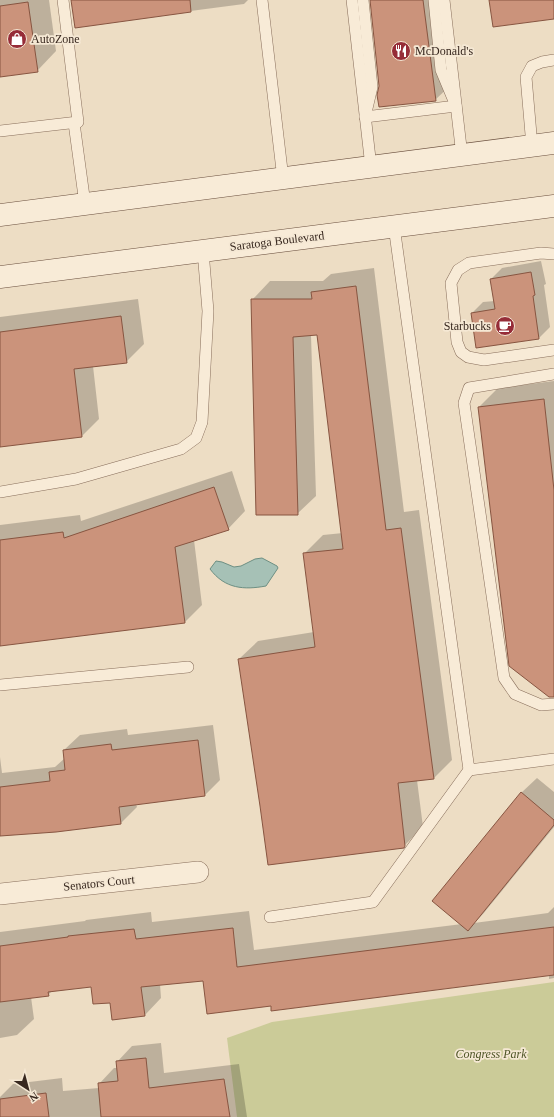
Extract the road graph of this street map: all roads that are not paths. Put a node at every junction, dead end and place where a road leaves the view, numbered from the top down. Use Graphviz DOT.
graph roads {
  1 [pos="63,0"];
  2 [pos="262,0"];
  3 [pos="352,0"];
  4 [pos="363,0"];
  5 [pos="434,0"];
  6 [pos="444,0"];
  7 [pos="554,60"];
  8 [pos="456,106"];
  9 [pos="365,117"];
  10 [pos="74,122"];
  11 [pos="0,131"];
  12 [pos="554,143"];
  13 [pos="532,146"];
  14 [pos="462,156"];
  15 [pos="371,167"];
  16 [pos="283,178"];
  17 [pos="85,204"];
  18 [pos="554,206"];
  19 [pos="0,215"];
  20 [pos="394,226"];
  21 [pos="203,251"];
  22 [pos="554,254"];
  23 [pos="0,277"];
  24 [pos="554,350"];
  25 [pos="554,374"];
  26 [pos="0,492"];
  27 [pos="188,667"];
  28 [pos="0,685"];
  29 [pos="554,704"];
  30 [pos="554,759"];
  31 [pos="468,770"];
  32 [pos="198,872"];
  33 [pos="0,894"];
  34 [pos="270,917"];
  1 -- 10 [label="lane"];
  2 -- 16 [label="lane"];
  3 -- 9 [label="lane"];
  4 -- 9 [label="lane"];
  5 -- 8 [label="lane"];
  6 -- 8 [label="lane"];
  7 -- 13 [label="lane"];
  8 -- 9 [label="lane"];
  8 -- 14 [label="lane"];
  9 -- 15 [label="lane"];
  10 -- 11 [label="lane"];
  10 -- 17 [label="lane"];
  12 -- 13 [label="main road"];
  13 -- 14 [label="main road"];
  14 -- 15 [label="main road"];
  15 -- 16 [label="main road"];
  16 -- 17 [label="main road"];
  17 -- 19 [label="main road"];
  18 -- 20 [label="main road, Saratoga Boulevard"];
  20 -- 21 [label="main road, Saratoga Boulevard"];
  20 -- 31 [label="lane"];
  21 -- 23 [label="main road, Saratoga Boulevard"];
  21 -- 26 [label="lane"];
  22 -- 24 [label="lane"];
  25 -- 29 [label="lane"];
  27 -- 28 [label="lane"];
  30 -- 31 [label="lane"];
  31 -- 34 [label="lane"];
  32 -- 33 [label="street, Senators Court"];
}
